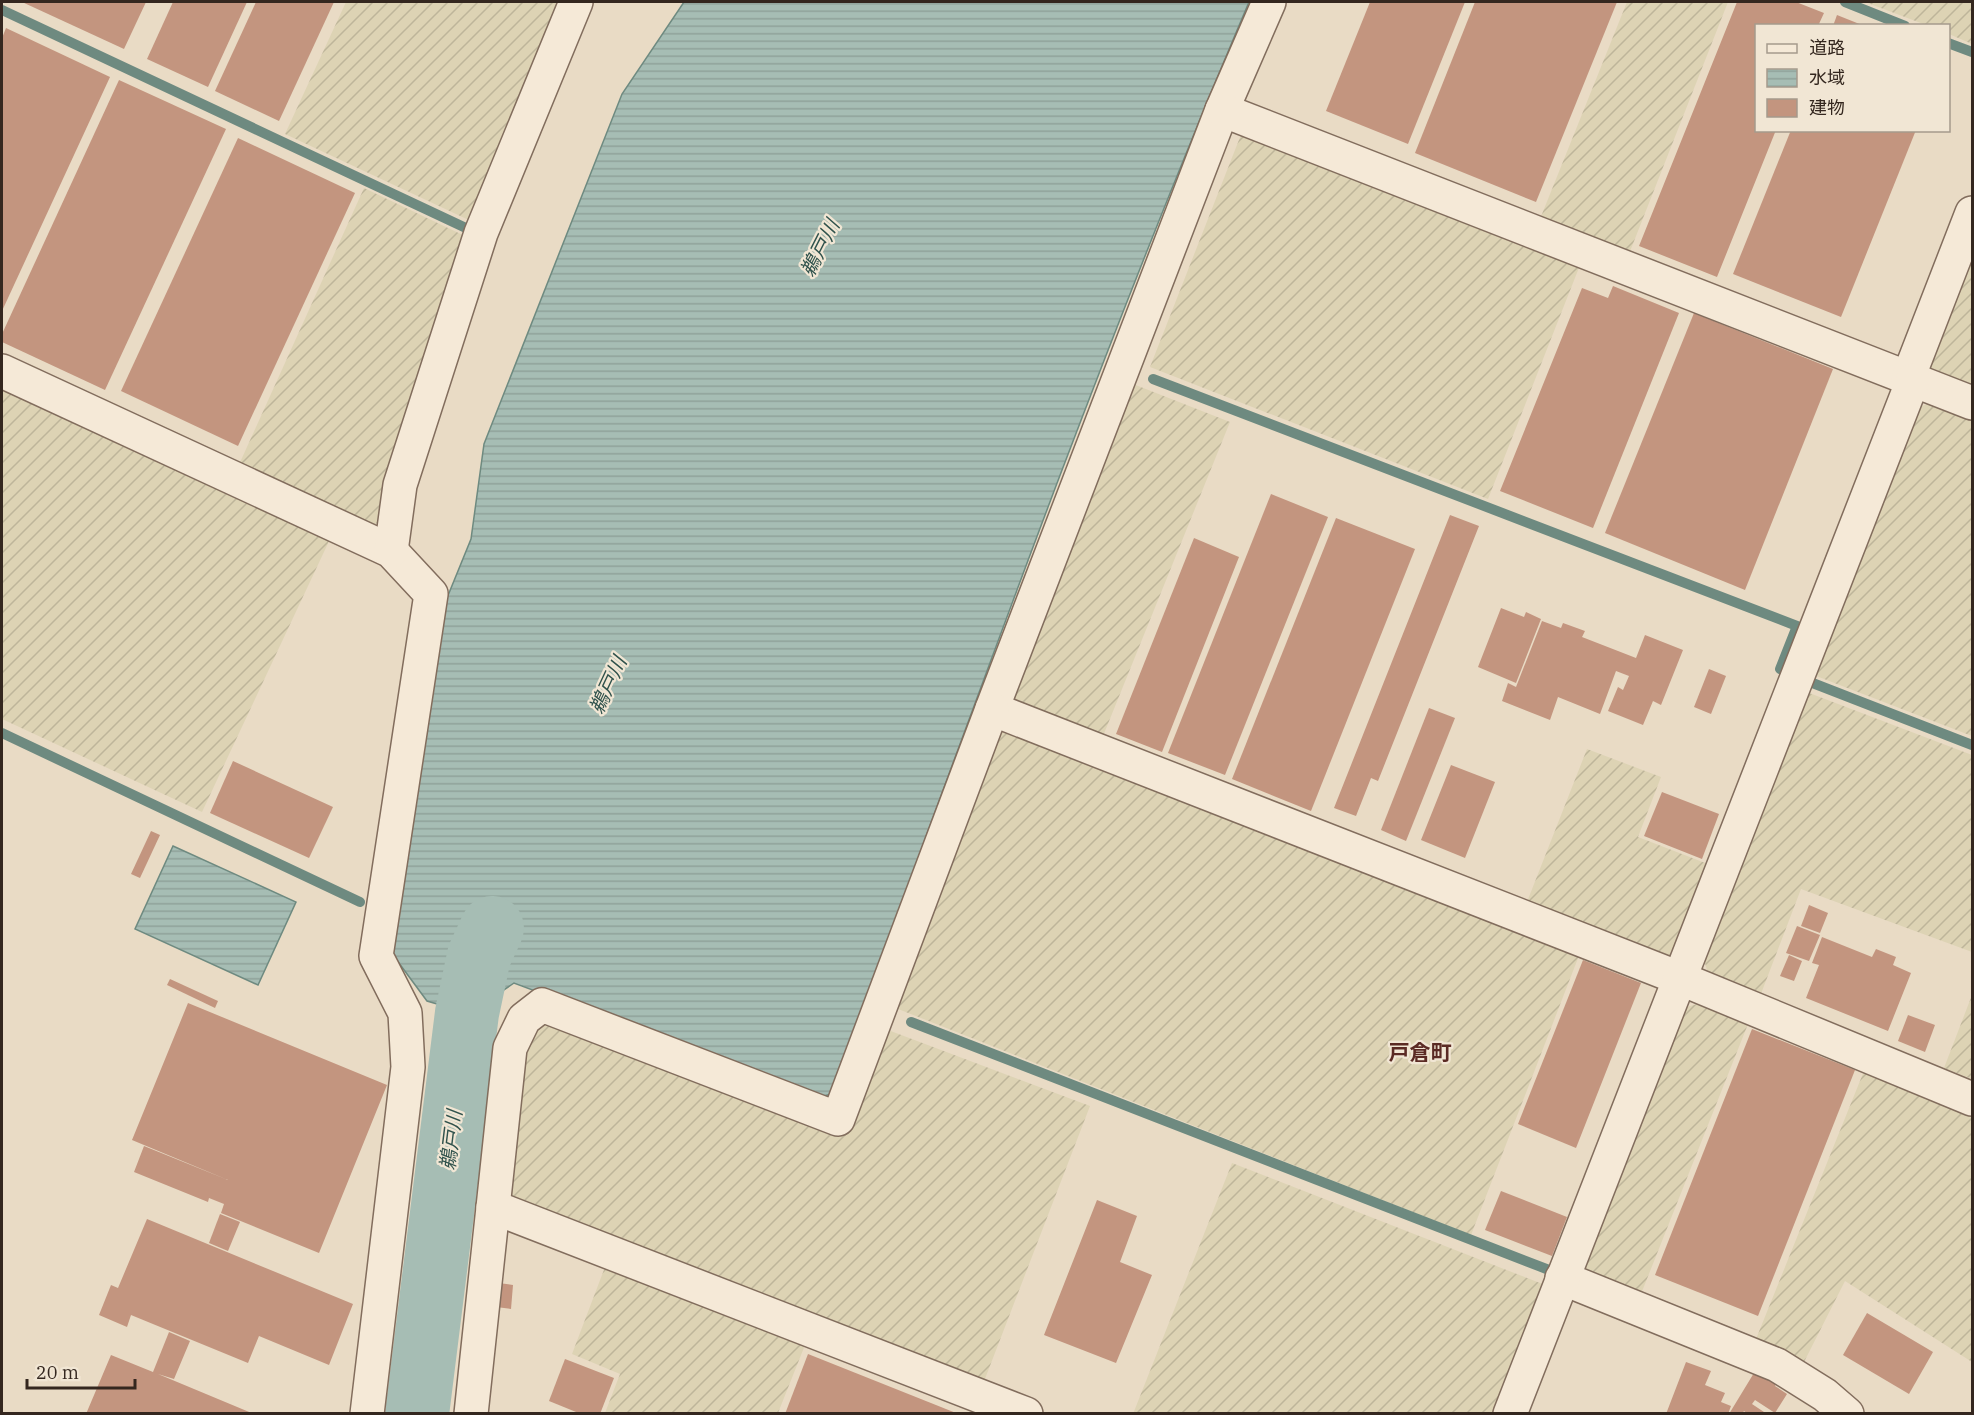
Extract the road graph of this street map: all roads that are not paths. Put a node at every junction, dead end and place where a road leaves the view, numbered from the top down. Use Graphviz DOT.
graph roads {
  1 [pos="576,2"];
  2 [pos="1269,2"];
  3 [pos="1222,110"];
  4 [pos="1972,213"];
  5 [pos="2,371"];
  6 [pos="1911,379"];
  7 [pos="1972,403"];
  8 [pos="391,551"];
  9 [pos="992,709"];
  10 [pos="1678,978"];
  11 [pos="1972,1099"];
  12 [pos="493,1207"];
  13 [pos="1562,1278"];
  14 [pos="367,1413"];
  15 [pos="471,1413"];
  16 [pos="1026,1413"];
  17 [pos="1510,1413"];
  18 [pos="1846,1413"];
  1 -- 8 [label="street"];
  2 -- 3 [label="street"];
  3 -- 6 [label="street"];
  3 -- 9 [label="street"];
  4 -- 6 [label="street"];
  5 -- 8 [label="street"];
  6 -- 7 [label="street"];
  6 -- 10 [label="street"];
  8 -- 14 [label="street"];
  9 -- 10 [label="street"];
  9 -- 12 [label="street"];
  10 -- 11 [label="street"];
  10 -- 13 [label="street"];
  12 -- 15 [label="street"];
  12 -- 16 [label="street"];
  13 -- 17 [label="street"];
  13 -- 18 [label="street"];
}
